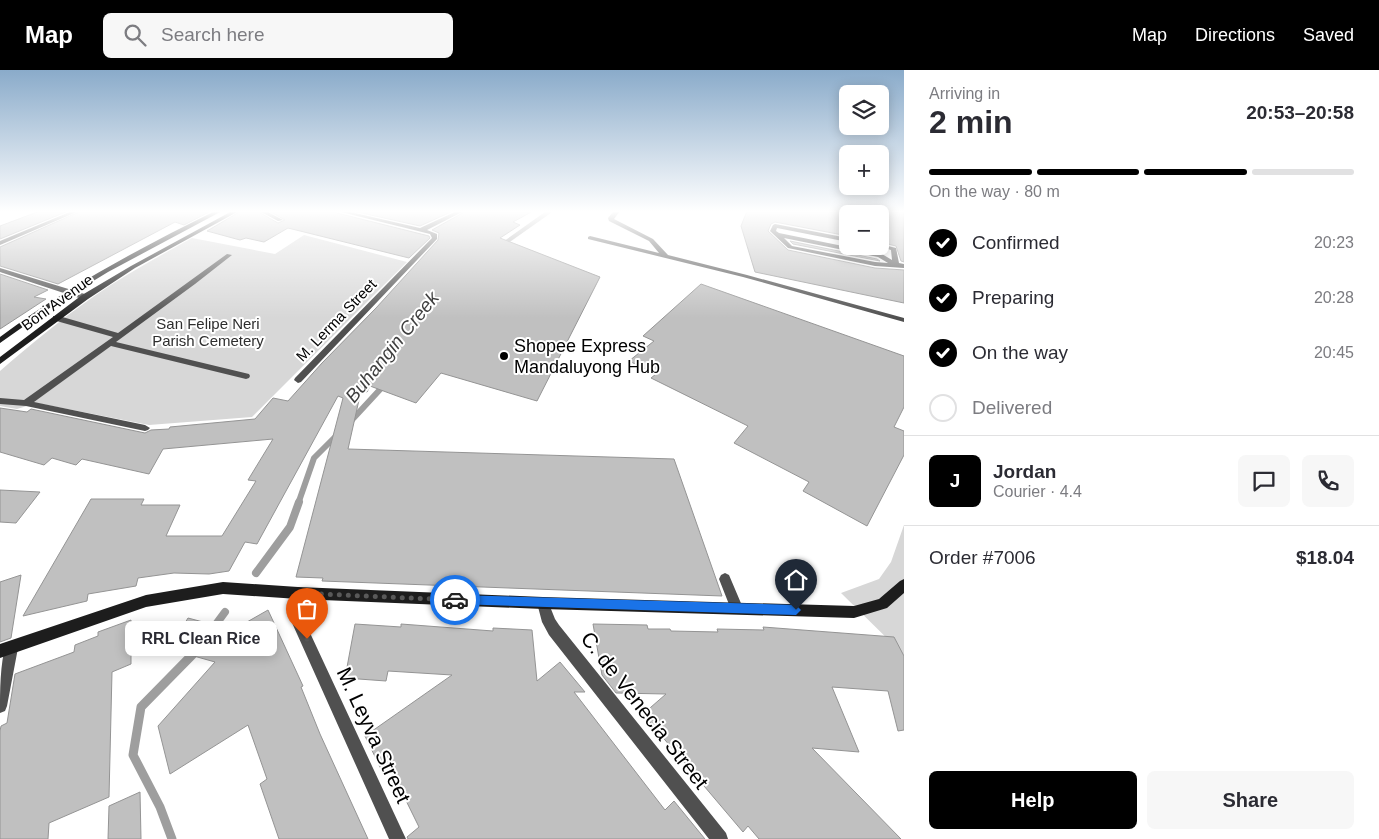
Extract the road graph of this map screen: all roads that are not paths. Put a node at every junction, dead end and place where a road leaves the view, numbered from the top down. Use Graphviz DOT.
graph roads {
  1 [pos="149,247"];
  2 [pos="170,247"];
  3 [pos="426,247"];
  4 [pos="627,247"];
  5 [pos="657,247"];
  6 [pos="794,247"];
  7 [pos="841,247"];
  8 [pos="889,248"];
  9 [pos="229,255"];
  10 [pos="665,256"];
  11 [pos="896,264"];
  12 [pos="904,266"];
  13 [pos="0,270"];
  14 [pos="67,293"];
  15 [pos="85,297"];
  16 [pos="56,318"];
  17 [pos="904,320"];
  18 [pos="119,336"];
  19 [pos="0,341"];
  20 [pos="109,343"];
  21 [pos="0,361"];
  22 [pos="246,376"];
  23 [pos="298,380"];
  24 [pos="0,401"];
  25 [pos="26,404"];
  26 [pos="145,428"];
  27 [pos="725,579"];
  28 [pos="904,584"];
  29 [pos="298,593"];
  30 [pos="543,603"];
  31 [pos="737,608"];
  32 [pos="6,649"];
  33 [pos="0,706"];
  34 [pos="398,839"];
  35 [pos="720,839"];
  1 -- 14 [label="main road, Boni Avenue"];
  2 -- 15 [label="main road, Boni Avenue"];
  3 -- 23 [label="street, M. Lerma Street"];
  4 -- 10 [label="street"];
  5 -- 10 [label="street"];
  6 -- 11 [label="street"];
  7 -- 11 [label="street"];
  8 -- 11 [label="street"];
  9 -- 18 [label="street"];
  10 -- 17 [label="street"];
  11 -- 12 [label="street"];
  13 -- 14 [label="street"];
  14 -- 15 [label="street"];
  14 -- 19 [label="main road, Boni Avenue"];
  15 -- 16 [label="main road, Boni Avenue"];
  16 -- 18 [label="street"];
  16 -- 21 [label="main road, Boni Avenue"];
  18 -- 20 [label="street"];
  20 -- 22 [label="street"];
  20 -- 25 [label="street"];
  24 -- 25 [label="street"];
  25 -- 26 [label="street"];
  27 -- 31 [label="street"];
  28 -- 31 [label="main road"];
  29 -- 30 [label="main road"];
  29 -- 32 [label="main road"];
  29 -- 34 [label="street, M. Leyva Street"];
  30 -- 31 [label="main road"];
  30 -- 35 [label="street, C. de Venecia Street"];
  32 -- 33 [label="street"];
}
